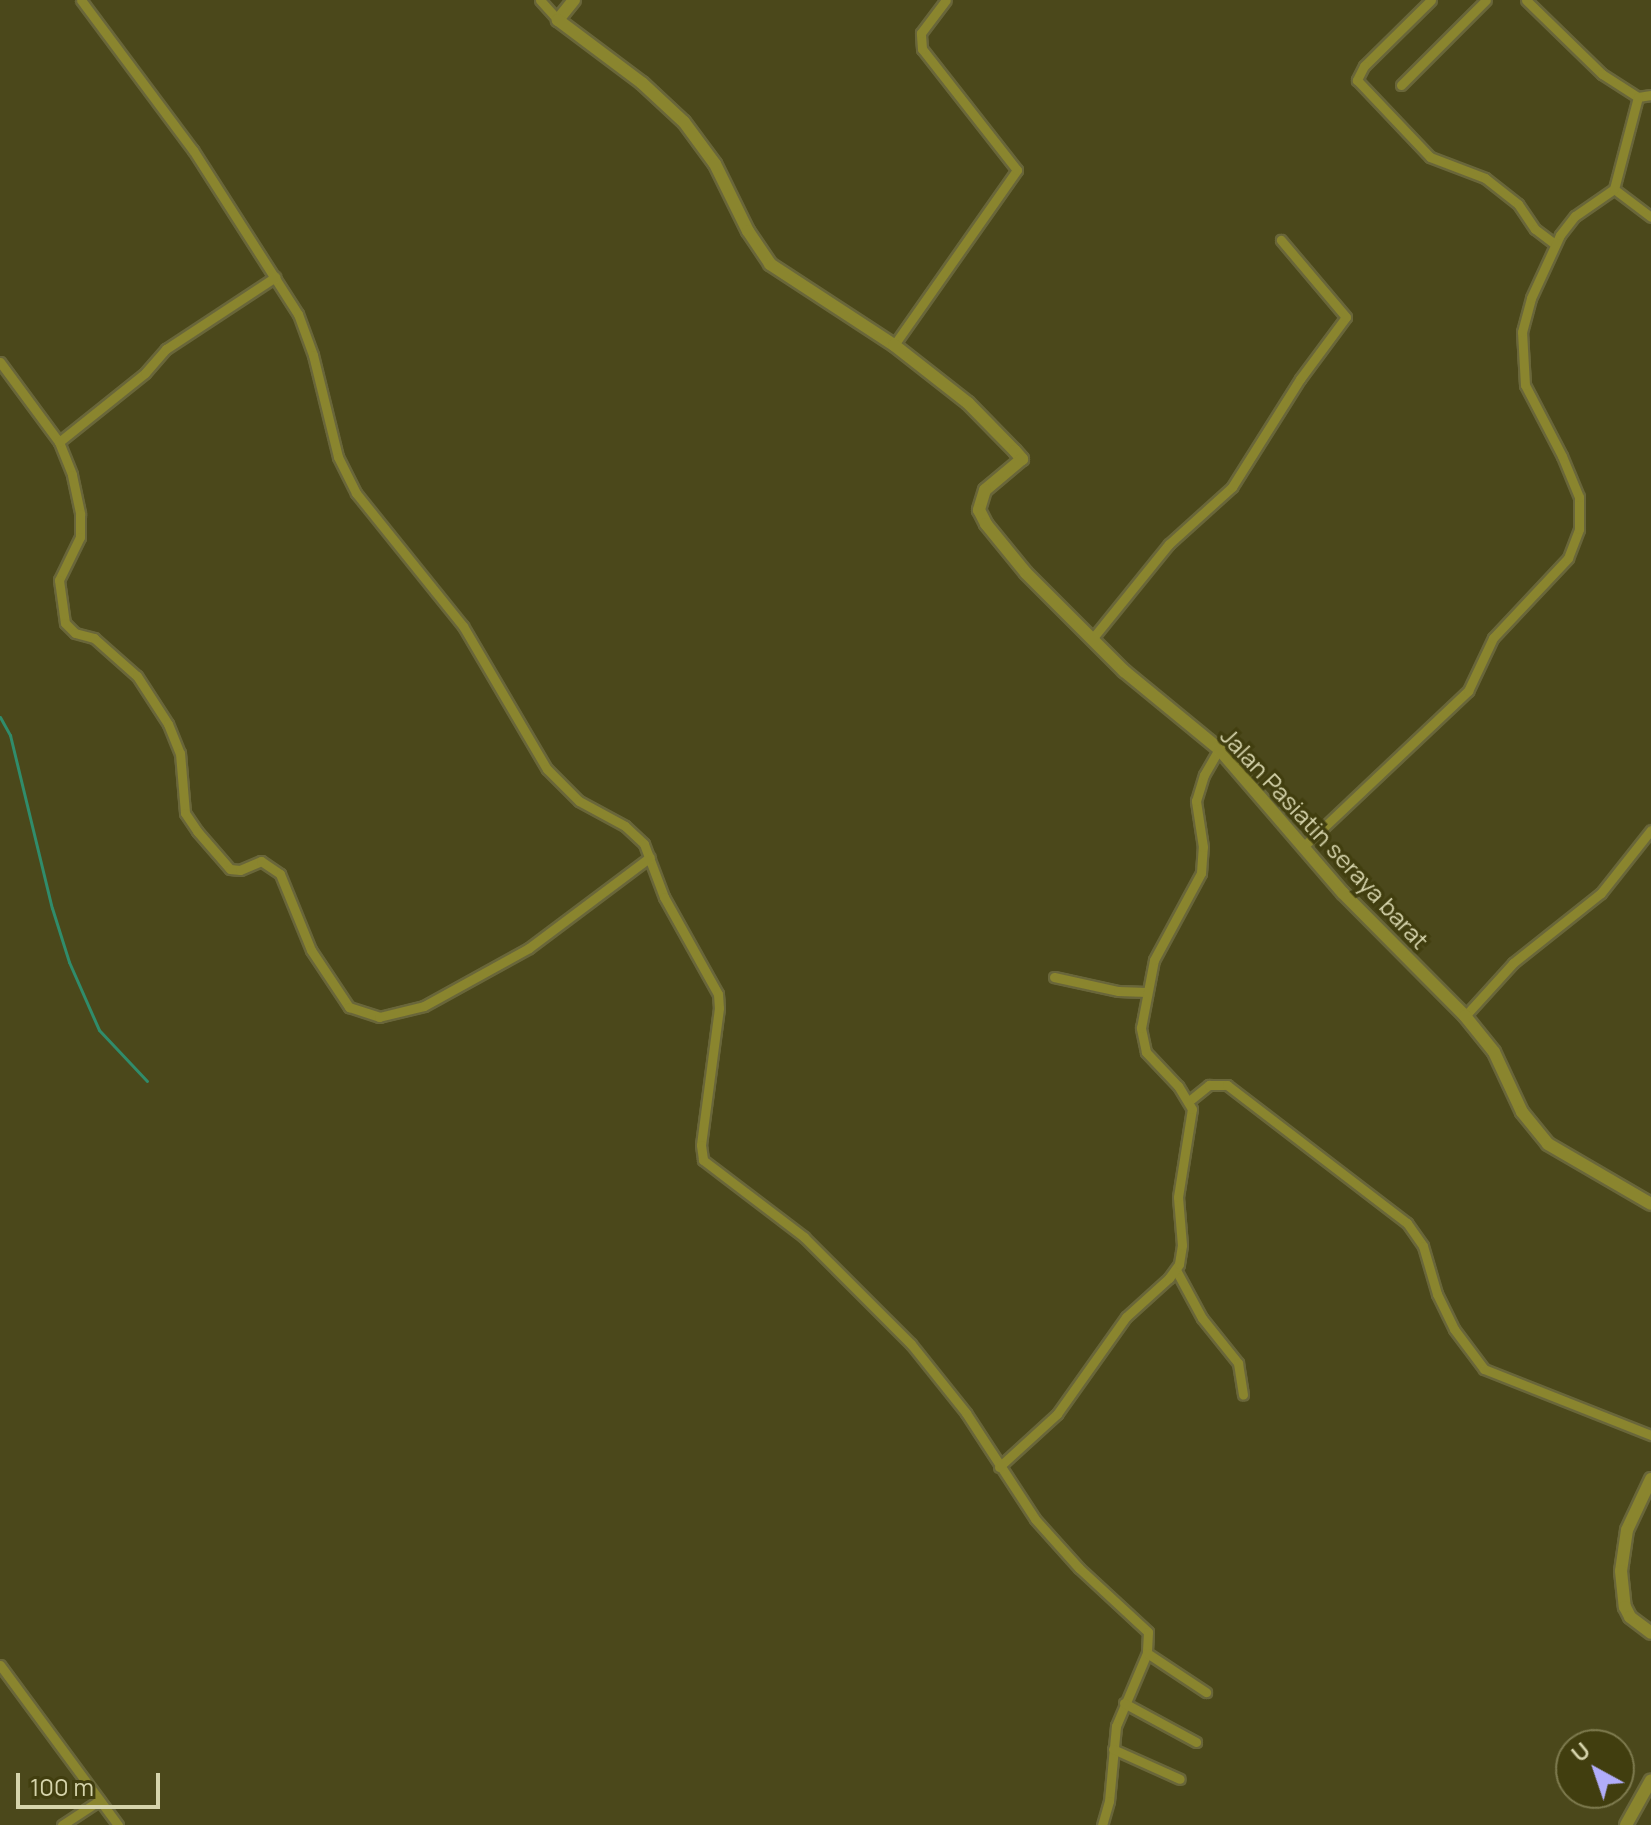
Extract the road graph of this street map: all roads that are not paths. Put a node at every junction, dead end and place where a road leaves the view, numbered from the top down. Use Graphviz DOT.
graph roads {
  1 [pos="81,0"];
  2 [pos="540,0"];
  3 [pos="574,0"];
  4 [pos="946,0"];
  5 [pos="1431,0"];
  6 [pos="1486,0"];
  7 [pos="1526,0"];
  8 [pos="558,20"];
  9 [pos="1401,85"];
  10 [pos="1651,95"];
  11 [pos="1638,97"];
  12 [pos="1614,189"];
  13 [pos="1651,217"];
  14 [pos="1281,240"];
  15 [pos="1555,244"];
  16 [pos="275,277"];
  17 [pos="894,345"];
  18 [pos="0,362"];
  19 [pos="59,442"];
  20 [pos="1092,639"];
  21 [pos="1219,749"];
  22 [pos="1651,830"];
  23 [pos="1304,846"];
  24 [pos="650,857"];
  25 [pos="1054,977"];
  26 [pos="1146,992"];
  27 [pos="1465,1016"];
  28 [pos="1189,1101"];
  29 [pos="1651,1204"];
  30 [pos="1176,1270"];
  31 [pos="1243,1395"];
  32 [pos="1651,1435"];
  33 [pos="999,1467"];
  34 [pos="1651,1479"];
  35 [pos="1651,1633"];
  36 [pos="1147,1653"];
  37 [pos="0,1665"];
  38 [pos="1206,1692"];
  39 [pos="1124,1703"];
  40 [pos="1196,1742"];
  41 [pos="1113,1749"];
  42 [pos="1180,1779"];
  43 [pos="1651,1780"];
  44 [pos="100,1800"];
  45 [pos="62,1825"];
  46 [pos="118,1825"];
  47 [pos="1102,1825"];
  48 [pos="1626,1825"];
  1 -- 16 [label="street"];
  2 -- 8 [label="street"];
  3 -- 8 [label="street"];
  4 -- 17 [label="street"];
  5 -- 15 [label="street"];
  6 -- 9 [label="street"];
  7 -- 11 [label="street"];
  8 -- 17 [label="street"];
  10 -- 11 [label="street"];
  11 -- 12 [label="street"];
  12 -- 13 [label="street"];
  12 -- 15 [label="street"];
  14 -- 20 [label="street"];
  15 -- 23 [label="street"];
  16 -- 19 [label="street"];
  16 -- 24 [label="street"];
  17 -- 20 [label="street, Jalan Pasiatin seraya barat"];
  18 -- 19 [label="street"];
  19 -- 24 [label="street"];
  20 -- 21 [label="street, Jalan Pasiatin seraya barat"];
  21 -- 23 [label="street, Jalan Pasiatin seraya barat"];
  21 -- 26 [label="street"];
  22 -- 27 [label="street"];
  23 -- 27 [label="street, Jalan Pasiatin seraya barat"];
  24 -- 33 [label="street"];
  25 -- 26 [label="street"];
  26 -- 28 [label="street"];
  27 -- 29 [label="street, Jalan Pasiatin seraya barat"];
  28 -- 30 [label="street"];
  28 -- 32 [label="street"];
  30 -- 31 [label="street"];
  30 -- 33 [label="street"];
  33 -- 36 [label="street"];
  34 -- 35 [label="street"];
  36 -- 38 [label="street"];
  36 -- 39 [label="street"];
  37 -- 44 [label="street"];
  39 -- 40 [label="street"];
  39 -- 41 [label="street"];
  41 -- 42 [label="street"];
  41 -- 47 [label="street"];
  43 -- 48 [label="street"];
  44 -- 45 [label="street"];
  44 -- 46 [label="street"];
}
